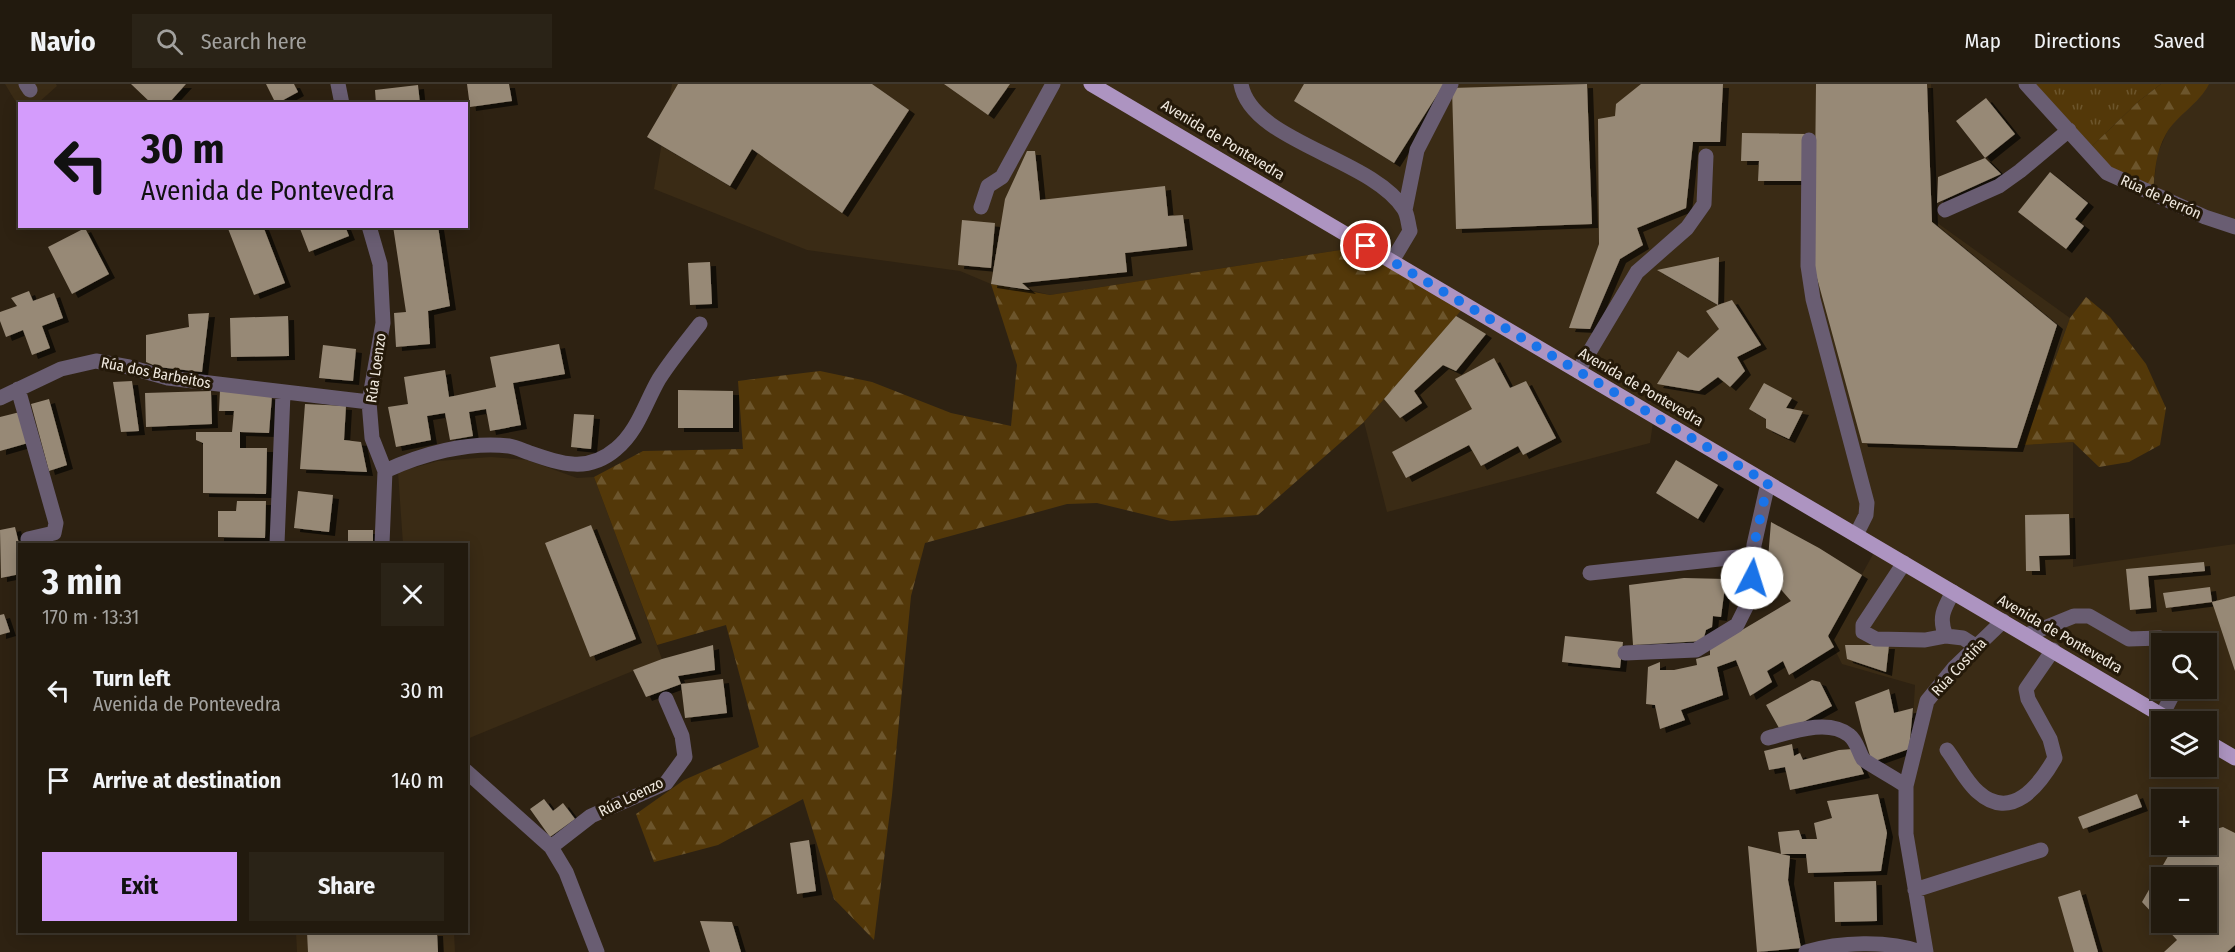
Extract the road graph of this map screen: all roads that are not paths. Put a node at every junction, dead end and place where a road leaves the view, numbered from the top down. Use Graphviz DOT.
graph roads {
  1 [pos="338,84"];
  2 [pos="1053,84"];
  3 [pos="1091,84"];
  4 [pos="1240,84"];
  5 [pos="1451,84"];
  6 [pos="2026,84"];
  7 [pos="342,102"];
  8 [pos="2069,130"];
  9 [pos="1809,140"];
  10 [pos="1706,156"];
  11 [pos="981,207"];
  12 [pos="1405,210"];
  13 [pos="1945,210"];
  14 [pos="2235,227"];
  15 [pos="370,228"];
  16 [pos="1392,261"];
  17 [pos="700,324"];
  18 [pos="1578,371"];
  19 [pos="18,389"];
  20 [pos="283,393"];
  21 [pos="0,398"];
  22 [pos="369,402"];
  23 [pos="385,471"];
  24 [pos="1768,483"];
  25 [pos="1856,535"];
  26 [pos="28,539"];
  27 [pos="277,543"];
  28 [pos="382,543"];
  29 [pos="1753,563"];
  30 [pos="1904,563"];
  31 [pos="1590,573"];
  32 [pos="1953,592"];
  33 [pos="2002,621"];
  34 [pos="1946,636"];
  35 [pos="2027,636"];
  36 [pos="2151,638"];
  37 [pos="1977,647"];
  38 [pos="2053,651"];
  39 [pos="1625,653"];
  40 [pos="666,699"];
  41 [pos="2156,711"];
  42 [pos="1768,738"];
  43 [pos="2217,747"];
  44 [pos="1947,750"];
  45 [pos="2235,758"];
  46 [pos="468,773"];
  47 [pos="1906,786"];
  48 [pos="551,847"];
  49 [pos="2041,850"];
  50 [pos="1915,890"];
  51 [pos="597,952"];
  52 [pos="1806,952"];
  53 [pos="1923,952"];
  1 -- 7 [label="street"];
  2 -- 11 [label="street"];
  3 -- 16 [label="main road, Avenida de Pontevedra"];
  4 -- 12 [label="street"];
  5 -- 12 [label="street"];
  6 -- 8 [label="street, Rúa de Perrón"];
  8 -- 13 [label="street"];
  8 -- 14 [label="street, Rúa de Perrón"];
  9 -- 25 [label="street"];
  10 -- 18 [label="street"];
  12 -- 16 [label="street"];
  15 -- 22 [label="street, Rúa Loenzo"];
  16 -- 18 [label="main road, Avenida de Pontevedra"];
  17 -- 23 [label="street"];
  18 -- 24 [label="main road, Avenida de Pontevedra"];
  19 -- 20 [label="street, Rúa dos Barbeitos"];
  19 -- 21 [label="street, Rúa dos Barbeitos"];
  19 -- 26 [label="street"];
  20 -- 22 [label="street, Rúa dos Barbeitos"];
  20 -- 27 [label="street"];
  22 -- 23 [label="street, Rúa Loenzo"];
  23 -- 28 [label="street, Rúa Loenzo"];
  24 -- 25 [label="main road, Avenida de Pontevedra"];
  24 -- 29 [label="street"];
  25 -- 30 [label="main road, Avenida de Pontevedra"];
  29 -- 31 [label="street"];
  29 -- 39 [label="street"];
  30 -- 32 [label="main road, Avenida de Pontevedra"];
  30 -- 34 [label="street"];
  32 -- 33 [label="main road, Avenida de Pontevedra"];
  32 -- 34 [label="street"];
  33 -- 35 [label="main road, Avenida de Pontevedra"];
  33 -- 37 [label="street, Rúa Costiña"];
  34 -- 37 [label="street"];
  35 -- 36 [label="street"];
  35 -- 38 [label="main road, Avenida de Pontevedra"];
  37 -- 47 [label="street, Rúa Costiña"];
  38 -- 41 [label="main road, Avenida de Pontevedra"];
  38 -- 44 [label="street"];
  40 -- 48 [label="street, Rúa Loenzo"];
  42 -- 47 [label="street"];
  43 -- 45 [label="main road"];
  46 -- 48 [label="street"];
  47 -- 50 [label="street, Rúa Costiña"];
  48 -- 51 [label="street"];
  49 -- 50 [label="street"];
  50 -- 53 [label="street, Rúa Costiña"];
  52 -- 53 [label="street, Rúa Costiña"];
}
